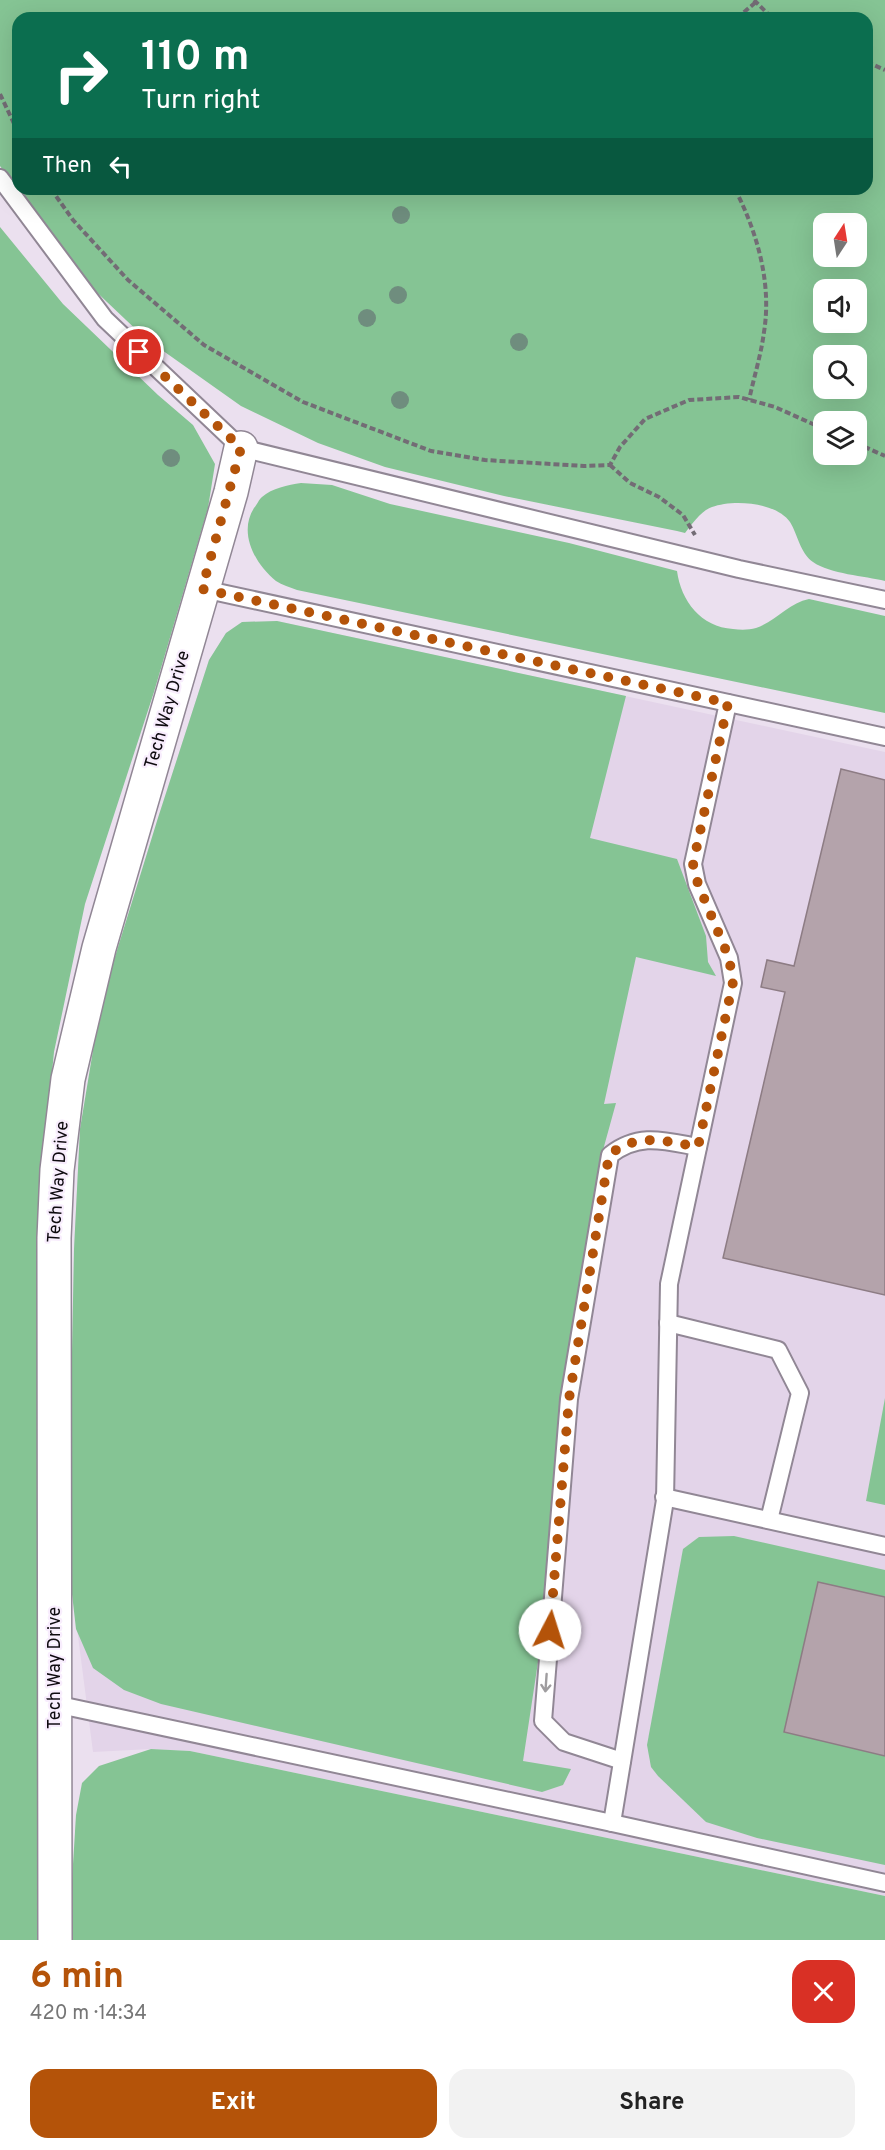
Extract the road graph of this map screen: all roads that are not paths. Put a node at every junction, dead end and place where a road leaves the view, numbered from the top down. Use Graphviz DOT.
graph roads {
  1 [pos="0,178"];
  2 [pos="12,194"];
  3 [pos="13,195"];
  4 [pos="241,448"];
  5 [pos="202,589"];
  6 [pos="885,600"];
  7 [pos="728,703"];
  8 [pos="885,737"];
  9 [pos="698,1147"];
  10 [pos="668,1323"];
  11 [pos="664,1497"];
  12 [pos="769,1520"];
  13 [pos="885,1546"];
  14 [pos="55,1704"];
  15 [pos="622,1761"];
  16 [pos="612,1822"];
  17 [pos="885,1883"];
  18 [pos="55,1940"];
  1 -- 2 [label="lane"];
  3 -- 4 [label="lane"];
  4 -- 5 [label="street, Tech Way Drive"];
  4 -- 6 [label="lane"];
  5 -- 7 [label="lane"];
  5 -- 14 [label="street, Tech Way Drive"];
  7 -- 8 [label="lane"];
  7 -- 9 [label="lane"];
  9 -- 10 [label="lane"];
  9 -- 15 [label="lane, one-way"];
  10 -- 11 [label="lane"];
  10 -- 12 [label="lane"];
  11 -- 12 [label="lane"];
  11 -- 15 [label="lane"];
  12 -- 13 [label="lane"];
  14 -- 16 [label="lane"];
  14 -- 18 [label="street, Tech Way Drive"];
  15 -- 16 [label="lane"];
  16 -- 17 [label="lane"];
}
